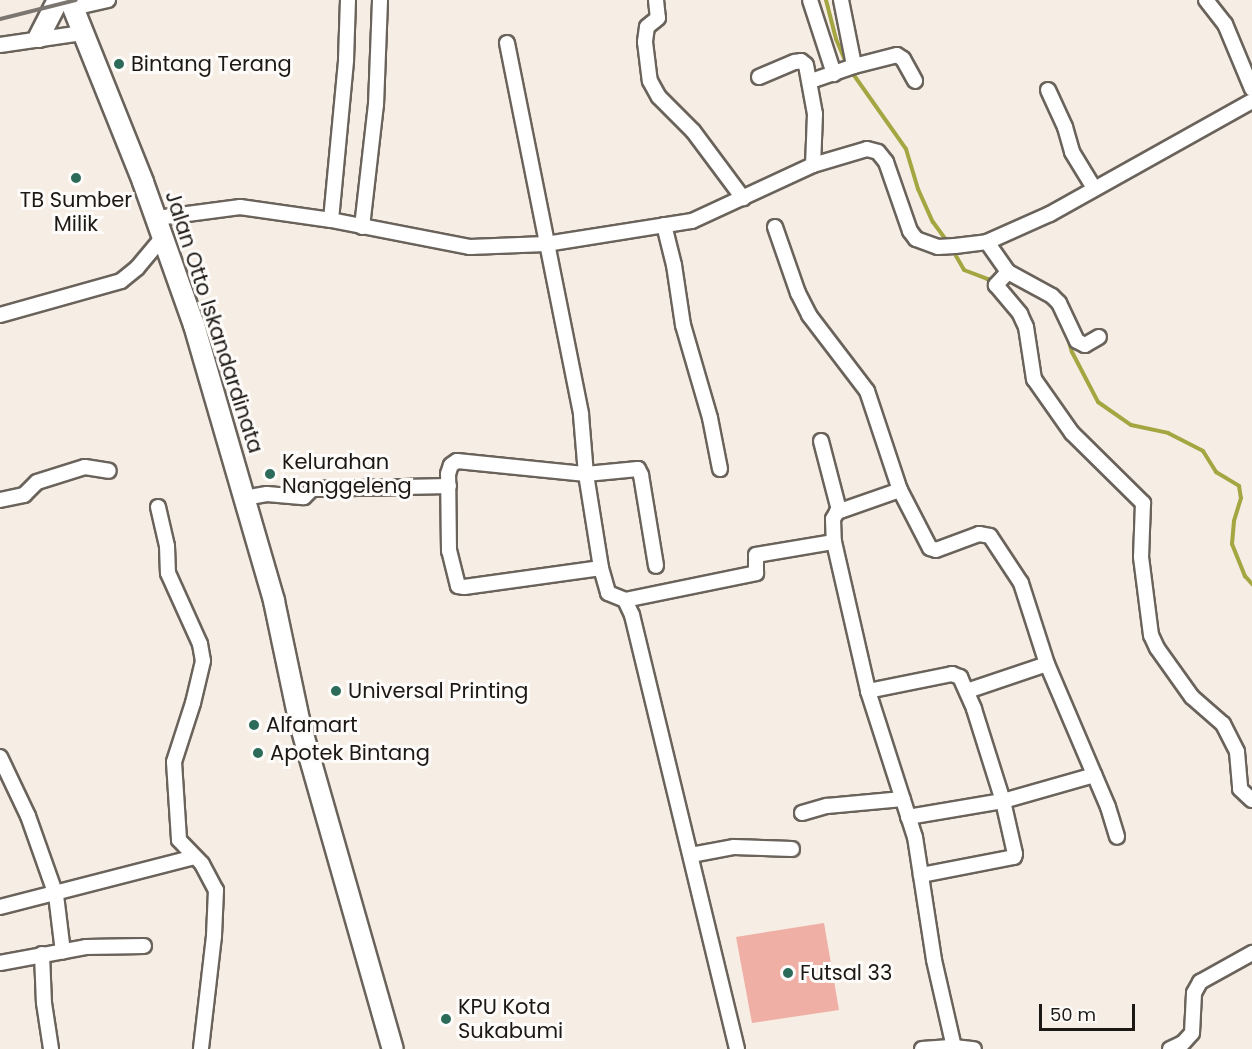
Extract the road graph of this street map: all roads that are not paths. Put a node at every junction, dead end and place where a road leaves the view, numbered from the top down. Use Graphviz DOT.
graph roads {
  1 [pos="108,0"];
  2 [pos="348,0"];
  3 [pos="380,0"];
  4 [pos="656,0"];
  5 [pos="810,0"];
  6 [pos="841,0"];
  7 [pos="1206,0"];
  8 [pos="67,3"];
  9 [pos="82,33"];
  10 [pos="39,37"];
  11 [pos="507,43"];
  12 [pos="0,45"];
  13 [pos="854,65"];
  14 [pos="837,73"];
  15 [pos="759,77"];
  16 [pos="811,81"];
  17 [pos="915,81"];
  18 [pos="1252,89"];
  19 [pos="1048,90"];
  20 [pos="1252,101"];
  21 [pos="813,165"];
  22 [pos="1094,188"];
  23 [pos="743,198"];
  24 [pos="157,218"];
  25 [pos="331,220"];
  26 [pos="664,225"];
  27 [pos="362,227"];
  28 [pos="775,227"];
  29 [pos="163,237"];
  30 [pos="987,242"];
  31 [pos="546,244"];
  32 [pos="1004,276"];
  33 [pos="0,315"];
  34 [pos="1099,338"];
  35 [pos="821,441"];
  36 [pos="720,469"];
  37 [pos="109,471"];
  38 [pos="586,474"];
  39 [pos="449,486"];
  40 [pos="900,490"];
  41 [pos="244,498"];
  42 [pos="0,500"];
  43 [pos="158,507"];
  44 [pos="839,510"];
  45 [pos="834,542"];
  46 [pos="656,566"];
  47 [pos="601,568"];
  48 [pos="625,600"];
  49 [pos="1047,664"];
  50 [pos="868,690"];
  51 [pos="967,691"];
  52 [pos="0,757"];
  53 [pos="1094,775"];
  54 [pos="903,799"];
  55 [pos="1252,800"];
  56 [pos="1003,801"];
  57 [pos="802,813"];
  58 [pos="908,817"];
  59 [pos="1117,837"];
  60 [pos="792,849"];
  61 [pos="691,855"];
  62 [pos="195,857"];
  63 [pos="921,875"];
  64 [pos="56,895"];
  65 [pos="0,907"];
  66 [pos="144,946"];
  67 [pos="63,951"];
  68 [pos="1252,952"];
  69 [pos="42,954"];
  70 [pos="0,963"];
  71 [pos="954,1047"];
  72 [pos="51,1049"];
  73 [pos="201,1049"];
  74 [pos="393,1049"];
  75 [pos="736,1049"];
  76 [pos="922,1049"];
  77 [pos="974,1049"];
  78 [pos="1170,1049"];
  1 -- 8 [label="street"];
  2 -- 25 [label="street"];
  3 -- 27 [label="street"];
  4 -- 23 [label="street"];
  5 -- 14 [label="street"];
  6 -- 13 [label="street"];
  7 -- 18 [label="street"];
  8 -- 9 [label="main road, Jalan Otto Iskandardinata"];
  8 -- 10 [label="main road"];
  9 -- 10 [label="street"];
  9 -- 24 [label="main road, Jalan Otto Iskandardinata"];
  10 -- 12 [label="street"];
  11 -- 31 [label="street"];
  13 -- 14 [label="street"];
  13 -- 17 [label="street"];
  14 -- 16 [label="street"];
  15 -- 16 [label="street"];
  16 -- 21 [label="street"];
  19 -- 22 [label="street"];
  20 -- 22 [label="street"];
  21 -- 23 [label="street"];
  21 -- 30 [label="street"];
  22 -- 30 [label="street"];
  23 -- 26 [label="street"];
  24 -- 25 [label="street"];
  24 -- 29 [label="main road, Jalan Otto Iskandardinata"];
  25 -- 27 [label="street"];
  26 -- 31 [label="street"];
  26 -- 36 [label="street"];
  27 -- 31 [label="street"];
  28 -- 40 [label="street"];
  29 -- 33 [label="street"];
  29 -- 41 [label="main road, Jalan Otto Iskandardinata"];
  30 -- 32 [label="street"];
  31 -- 38 [label="street"];
  32 -- 34 [label="street"];
  32 -- 55 [label="street"];
  35 -- 44 [label="street"];
  37 -- 42 [label="street"];
  38 -- 39 [label="street"];
  38 -- 46 [label="street"];
  38 -- 47 [label="street"];
  39 -- 41 [label="street"];
  39 -- 47 [label="street"];
  40 -- 44 [label="street"];
  40 -- 49 [label="street"];
  41 -- 74 [label="main road, Jalan Otto Iskandardinata"];
  43 -- 62 [label="street"];
  44 -- 45 [label="street"];
  45 -- 48 [label="street"];
  45 -- 50 [label="street"];
  47 -- 48 [label="street"];
  48 -- 61 [label="street"];
  49 -- 51 [label="street"];
  49 -- 53 [label="street"];
  50 -- 51 [label="street"];
  50 -- 54 [label="street"];
  51 -- 56 [label="street"];
  52 -- 64 [label="street"];
  53 -- 56 [label="street"];
  53 -- 59 [label="street"];
  54 -- 57 [label="street"];
  54 -- 58 [label="street"];
  56 -- 58 [label="street"];
  56 -- 63 [label="street"];
  58 -- 63 [label="street"];
  60 -- 61 [label="street"];
  61 -- 75 [label="street"];
  62 -- 64 [label="street"];
  62 -- 73 [label="street"];
  63 -- 71 [label="street"];
  64 -- 65 [label="street"];
  64 -- 67 [label="street"];
  66 -- 67 [label="street"];
  67 -- 69 [label="street"];
  68 -- 78 [label="street"];
  69 -- 70 [label="street"];
  69 -- 72 [label="street"];
  71 -- 76 [label="street"];
  71 -- 77 [label="street"];
}
